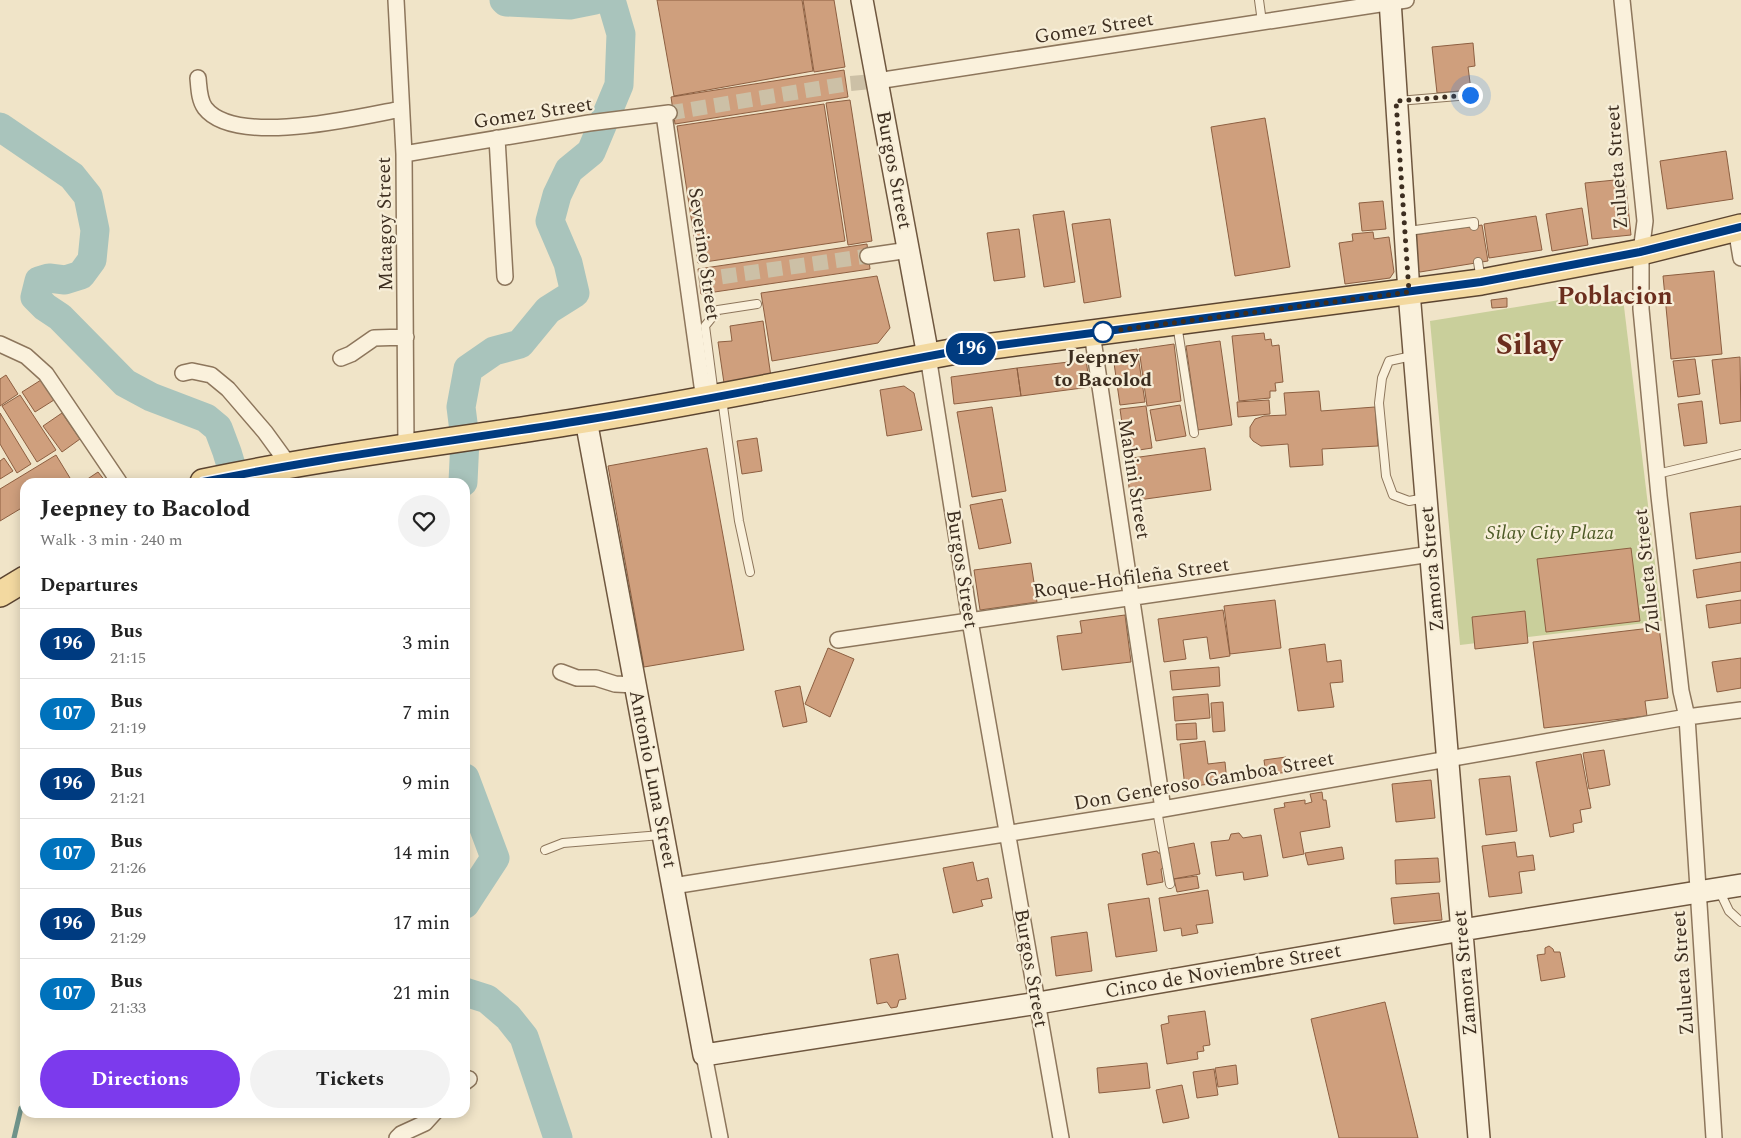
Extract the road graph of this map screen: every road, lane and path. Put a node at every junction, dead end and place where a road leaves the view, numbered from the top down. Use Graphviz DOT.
graph roads {
  1 [pos="396,0"];
  2 [pos="862,0"];
  3 [pos="1259,0"];
  4 [pos="1622,0"];
  5 [pos="1395,1"];
  6 [pos="1262,22"];
  7 [pos="198,78"];
  8 [pos="877,81"];
  9 [pos="1470,95"];
  10 [pos="1396,101"];
  11 [pos="401,109"];
  12 [pos="666,114"];
  13 [pos="497,138"];
  14 [pos="404,154"];
  15 [pos="1474,226"];
  16 [pos="1739,227"];
  17 [pos="1405,231"];
  18 [pos="909,250"];
  19 [pos="1640,252"];
  20 [pos="868,256"];
  21 [pos="1741,258"];
  22 [pos="505,277"];
  23 [pos="1409,292"];
  24 [pos="757,304"];
  25 [pos="1176,322"];
  26 [pos="1092,333"];
  27 [pos="406,337"];
  28 [pos="0,344"];
  29 [pos="1414,355"];
  30 [pos="928,356"];
  31 [pos="341,358"];
  32 [pos="183,373"];
  33 [pos="713,398"];
  34 [pos="586,420"];
  35 [pos="1194,432"];
  36 [pos="406,447"];
  37 [pos="1741,454"];
  38 [pos="289,465"];
  39 [pos="1657,474"];
  40 [pos="116,478"];
  41 [pos="222,478"];
  42 [pos="1427,498"];
  43 [pos="1431,554"];
  44 [pos="750,572"];
  45 [pos="1131,598"];
  46 [pos="970,622"];
  47 [pos="838,640"];
  48 [pos="561,672"];
  49 [pos="635,685"];
  50 [pos="1741,710"];
  51 [pos="1687,717"];
  52 [pos="1448,760"];
  53 [pos="1160,809"];
  54 [pos="1008,833"];
  55 [pos="663,835"];
  56 [pos="545,850"];
  57 [pos="1170,884"];
  58 [pos="1741,885"];
  59 [pos="673,886"];
  60 [pos="1708,890"];
  61 [pos="1741,922"];
  62 [pos="1462,930"];
  63 [pos="1038,1003"];
  64 [pos="704,1054"];
  65 [pos="430,1118"];
  66 [pos="397,1138"];
  67 [pos="720,1138"];
  68 [pos="1062,1138"];
  69 [pos="1479,1138"];
  70 [pos="1714,1138"];
  1 -- 11 [label="street, Matagoy Street"];
  2 -- 8 [label="street, Burgos Street"];
  3 -- 6 [label="lane"];
  4 -- 19 [label="street, Zulueta Street"];
  5 -- 6 [label="street, Gomez Street"];
  5 -- 10 [label="street, Zamora Street"];
  6 -- 8 [label="street, Gomez Street"];
  7 -- 11 [label="street"];
  8 -- 18 [label="street, Burgos Street"];
  9 -- 10 [label="lane"];
  10 -- 17 [label="street, Zamora Street"];
  11 -- 14 [label="street, Matagoy Street"];
  12 -- 13 [label="street, Gomez Street"];
  12 -- 33 [label="street, Severino Street"];
  13 -- 14 [label="street, Gomez Street"];
  13 -- 22 [label="street"];
  14 -- 27 [label="street, Matagoy Street"];
  15 -- 17 [label="lane"];
  16 -- 19 [label="main road"];
  16 -- 21 [label="street"];
  17 -- 23 [label="street, Zamora Street"];
  18 -- 20 [label="street"];
  18 -- 30 [label="street, Burgos Street"];
  19 -- 23 [label="main road"];
  19 -- 39 [label="street, Zulueta Street"];
  23 -- 25 [label="main road"];
  23 -- 29 [label="street, Zamora Street"];
  24 -- 33 [label="lane"];
  25 -- 26 [label="main road"];
  25 -- 35 [label="lane"];
  26 -- 30 [label="main road"];
  26 -- 45 [label="street, Mabini Street"];
  27 -- 31 [label="street"];
  27 -- 36 [label="street, Matagoy Street"];
  28 -- 40 [label="street"];
  29 -- 42 [label="street, Zamora Street"];
  29 -- 42 [label="lane"];
  30 -- 33 [label="main road"];
  30 -- 46 [label="street, Burgos Street"];
  32 -- 38 [label="street"];
  33 -- 34 [label="main road"];
  33 -- 44 [label="lane"];
  34 -- 36 [label="main road"];
  34 -- 49 [label="street, Antonio Luna Street"];
  36 -- 38 [label="main road"];
  37 -- 39 [label="lane"];
  38 -- 41 [label="main road"];
  39 -- 51 [label="street, Zulueta Street"];
  42 -- 43 [label="street, Zamora Street"];
  43 -- 45 [label="street, Roque-Hofileña Street"];
  43 -- 52 [label="street, Zamora Street"];
  45 -- 46 [label="street, Roque-Hofileña Street"];
  45 -- 53 [label="street, Mabini Street"];
  46 -- 47 [label="street, Roque-Hofileña Street"];
  46 -- 54 [label="street, Burgos Street"];
  48 -- 49 [label="street"];
  49 -- 55 [label="street, Antonio Luna Street"];
  50 -- 51 [label="street, Don Generoso Gamboa Street"];
  51 -- 52 [label="street, Don Generoso Gamboa Street"];
  51 -- 60 [label="street, Zulueta Street"];
  52 -- 53 [label="street, Don Generoso Gamboa Street"];
  52 -- 62 [label="street, Zamora Street"];
  53 -- 54 [label="street, Don Generoso Gamboa Street"];
  53 -- 57 [label="lane"];
  54 -- 59 [label="street, Don Generoso Gamboa Street"];
  54 -- 63 [label="street, Burgos Street"];
  55 -- 56 [label="lane"];
  55 -- 59 [label="street, Antonio Luna Street"];
  58 -- 60 [label="street, Cinco de Noviembre Street"];
  59 -- 64 [label="street, Antonio Luna Street"];
  60 -- 61 [label="lane"];
  60 -- 62 [label="street, Cinco de Noviembre Street"];
  60 -- 70 [label="street, Zulueta Street"];
  62 -- 63 [label="street, Cinco de Noviembre Street"];
  62 -- 69 [label="street, Zamora Street"];
  63 -- 64 [label="street, Cinco de Noviembre Street"];
  63 -- 68 [label="street, Burgos Street"];
  64 -- 67 [label="street, Antonio Luna Street"];
  65 -- 66 [label="street"];
}
